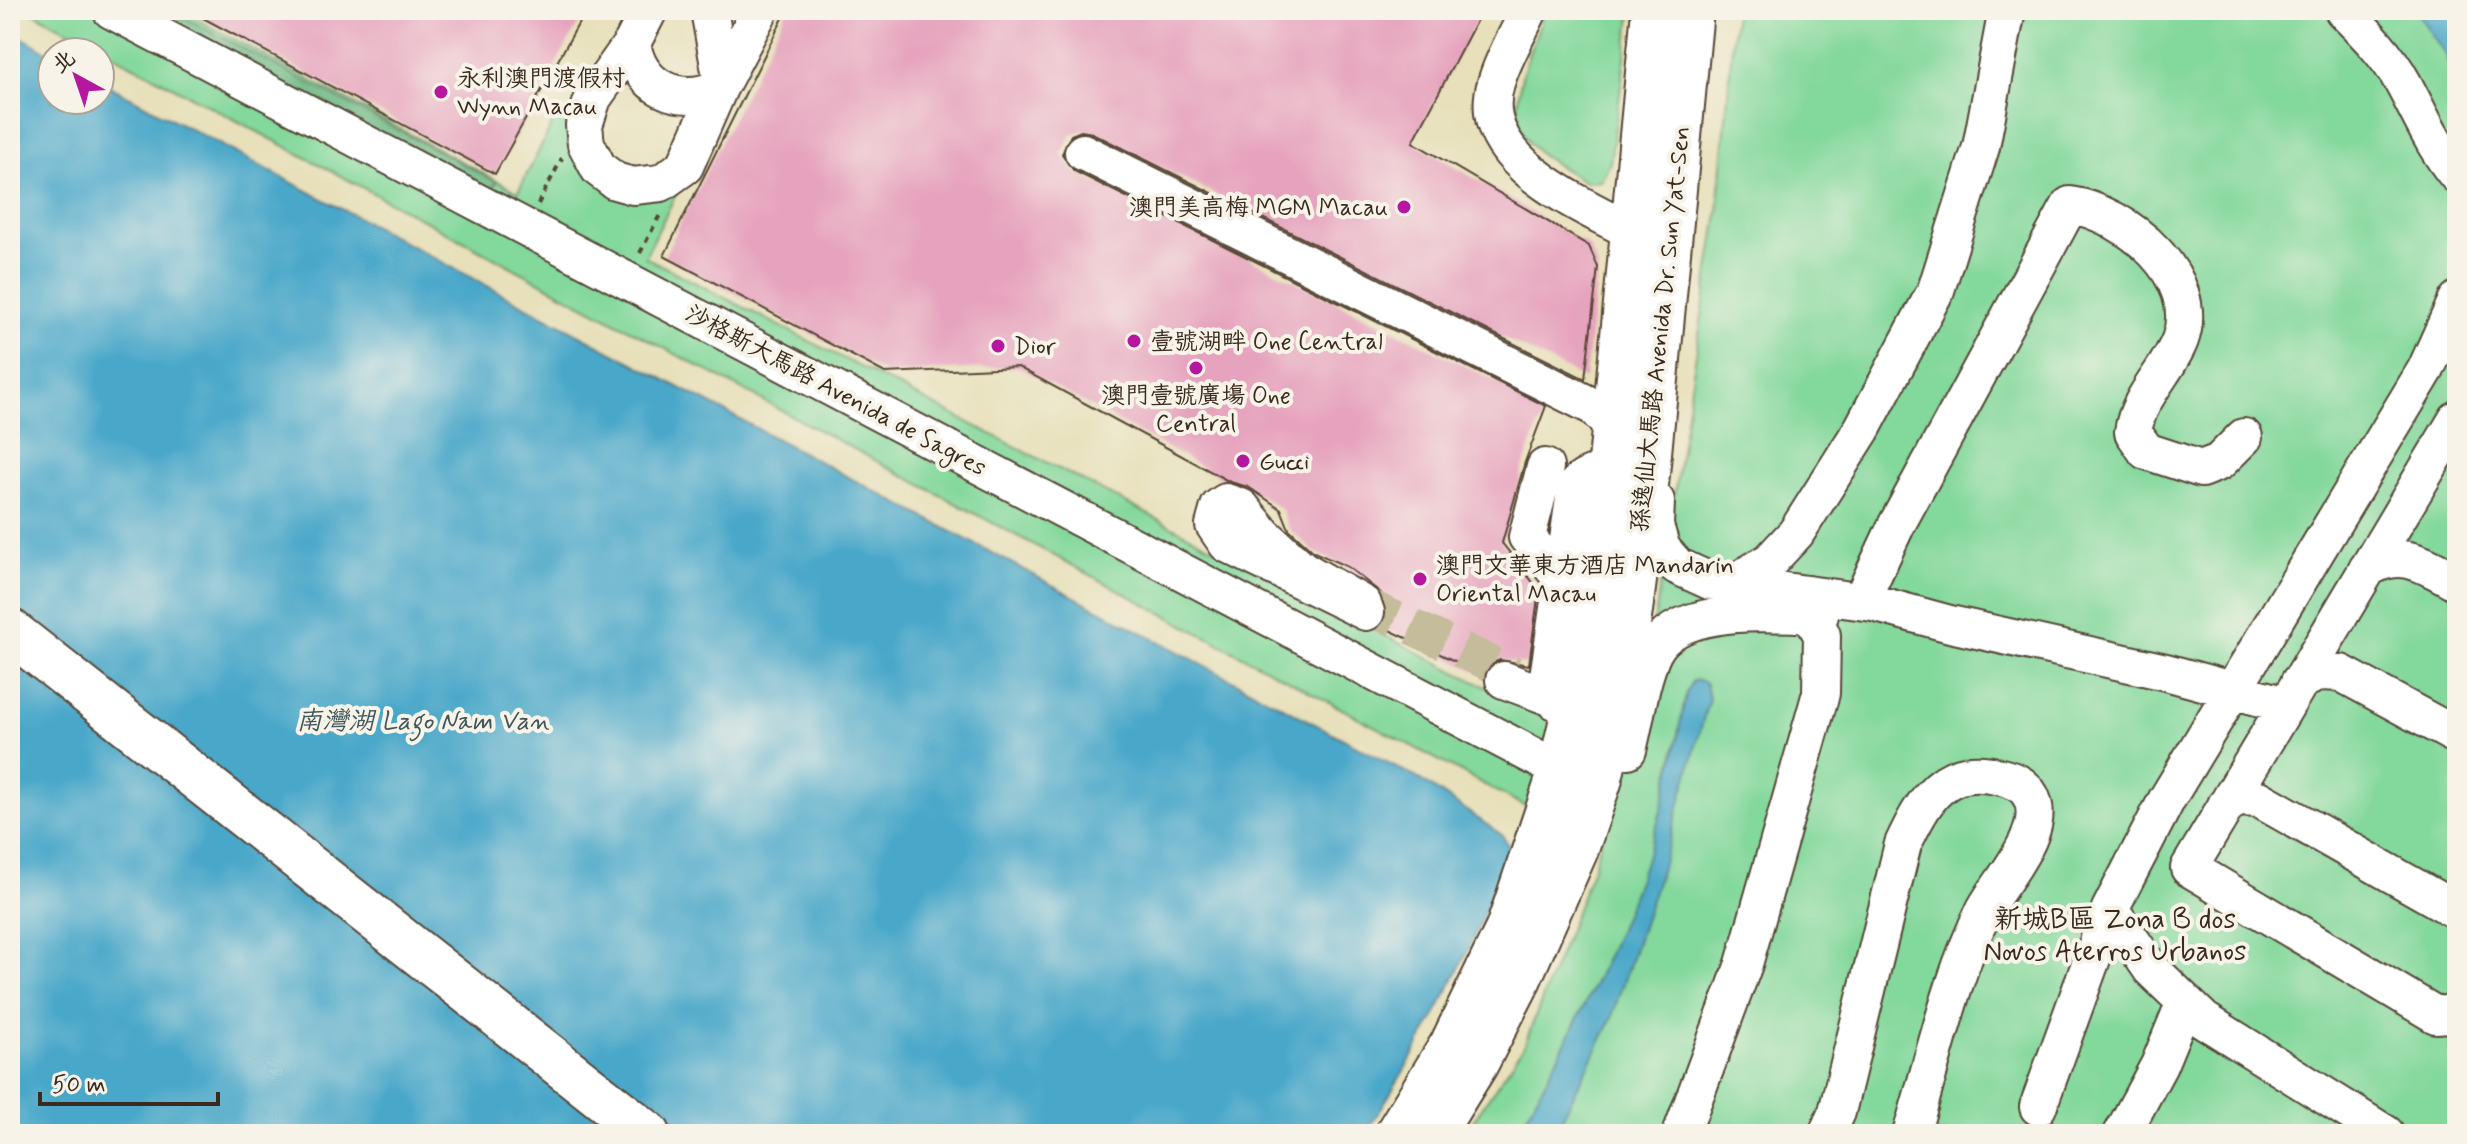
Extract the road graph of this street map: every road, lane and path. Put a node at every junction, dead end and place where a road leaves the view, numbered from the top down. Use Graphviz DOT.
graph roads {
  1 [pos="111,10"];
  2 [pos="649,10"];
  3 [pos="709,10"];
  4 [pos="760,10"];
  5 [pos="1529,10"];
  6 [pos="1654,10"];
  7 [pos="1691,10"];
  8 [pos="2007,10"];
  9 [pos="2343,10"];
  10 [pos="632,43"];
  11 [pos="720,85"];
  12 [pos="589,107"];
  13 [pos="1083,152"];
  14 [pos="690,159"];
  15 [pos="2457,175"];
  16 [pos="525,227"];
  17 [pos="1633,232"];
  18 [pos="626,280"];
  19 [pos="2457,300"];
  20 [pos="1663,301"];
  21 [pos="1621,375"];
  22 [pos="1579,400"];
  23 [pos="2457,419"];
  24 [pos="2244,437"];
  25 [pos="1849,450"];
  26 [pos="1602,457"];
  27 [pos="2396,520"];
  28 [pos="2423,563"];
  29 [pos="2367,569"];
  30 [pos="1563,580"];
  31 [pos="2457,582"];
  32 [pos="1732,584"];
  33 [pos="1799,597"];
  34 [pos="1861,601"];
  35 [pos="1950,624"];
  36 [pos="10,631"];
  37 [pos="1629,631"];
  38 [pos="2327,636"];
  39 [pos="2341,673"];
  40 [pos="1539,686"];
  41 [pos="2234,692"];
  42 [pos="2292,693"];
  43 [pos="2457,736"];
  44 [pos="1560,770"];
  45 [pos="2244,791"];
  46 [pos="1585,823"];
  47 [pos="2110,909"];
  48 [pos="2457,911"];
  49 [pos="2184,1004"];
  50 [pos="2457,1013"];
  51 [pos="2038,1107"];
  52 [pos="2127,1132"];
  53 [pos="648,1134"];
  54 [pos="1397,1134"];
  55 [pos="1432,1134"];
  56 [pos="1681,1134"];
  57 [pos="1827,1134"];
  58 [pos="1911,1134"];
  59 [pos="2386,1134"];
  1 -- 16 [label="street, 沙格斯大馬路 Avenida de Sagres"];
  2 -- 10 [label="street"];
  3 -- 11 [label="street"];
  4 -- 11 [label="street"];
  5 -- 17 [label="street"];
  6 -- 17 [label="main road, 孫逸仙大馬路 Avenida Dr. Sun Yat-Sen"];
  7 -- 20 [label="main road, 孫逸仙大馬路 Avenida Dr. Sun Yat-Sen"];
  8 -- 25 [label="street"];
  9 -- 15 [label="street"];
  10 -- 11 [label="street"];
  10 -- 12 [label="street"];
  11 -- 14 [label="street"];
  12 -- 14 [label="street"];
  12 -- 16 [label="path"];
  13 -- 22 [label="street"];
  14 -- 18 [label="path"];
  16 -- 18 [label="street, 沙格斯大馬路 Avenida de Sagres"];
  17 -- 21 [label="main road, 孫逸仙大馬路 Avenida Dr. Sun Yat-Sen"];
  18 -- 44 [label="street, 沙格斯大馬路 Avenida de Sagres"];
  19 -- 41 [label="street"];
  20 -- 32 [label="street"];
  20 -- 37 [label="main road, 孫逸仙大馬路 Avenida Dr. Sun Yat-Sen"];
  21 -- 22 [label="street"];
  21 -- 26 [label="main road, 孫逸仙大馬路 Avenida Dr. Sun Yat-Sen"];
  22 -- 26 [label="street"];
  23 -- 27 [label="street"];
  24 -- 34 [label="street"];
  25 -- 32 [label="street"];
  25 -- 33 [label="street"];
  26 -- 30 [label="street"];
  26 -- 30 [label="street"];
  26 -- 40 [label="main road, 孫逸仙大馬路 Avenida Dr. Sun Yat-Sen"];
  27 -- 28 [label="street"];
  27 -- 29 [label="street"];
  28 -- 29 [label="street"];
  28 -- 31 [label="street"];
  29 -- 38 [label="street"];
  30 -- 40 [label="street"];
  32 -- 33 [label="street"];
  33 -- 34 [label="street"];
  33 -- 35 [label="street"];
  33 -- 46 [label="street"];
  33 -- 56 [label="street"];
  34 -- 35 [label="street"];
  35 -- 41 [label="street"];
  36 -- 53 [label="main road"];
  37 -- 40 [label="main road"];
  37 -- 46 [label="main road, 孫逸仙大馬路 Avenida Dr. Sun Yat-Sen"];
  38 -- 39 [label="street"];
  38 -- 42 [label="street"];
  39 -- 42 [label="street"];
  39 -- 43 [label="street"];
  40 -- 44 [label="main road, 孫逸仙大馬路 Avenida Dr. Sun Yat-Sen"];
  41 -- 42 [label="street"];
  41 -- 47 [label="street"];
  42 -- 45 [label="street"];
  44 -- 54 [label="main road, 孫逸仙大馬路 Avenida Dr. Sun Yat-Sen"];
  45 -- 48 [label="street"];
  45 -- 50 [label="street"];
  46 -- 55 [label="main road, 孫逸仙大馬路 Avenida Dr. Sun Yat-Sen"];
  47 -- 49 [label="street"];
  47 -- 51 [label="street"];
  49 -- 52 [label="street"];
  49 -- 59 [label="street"];
  57 -- 58 [label="street"];
}
